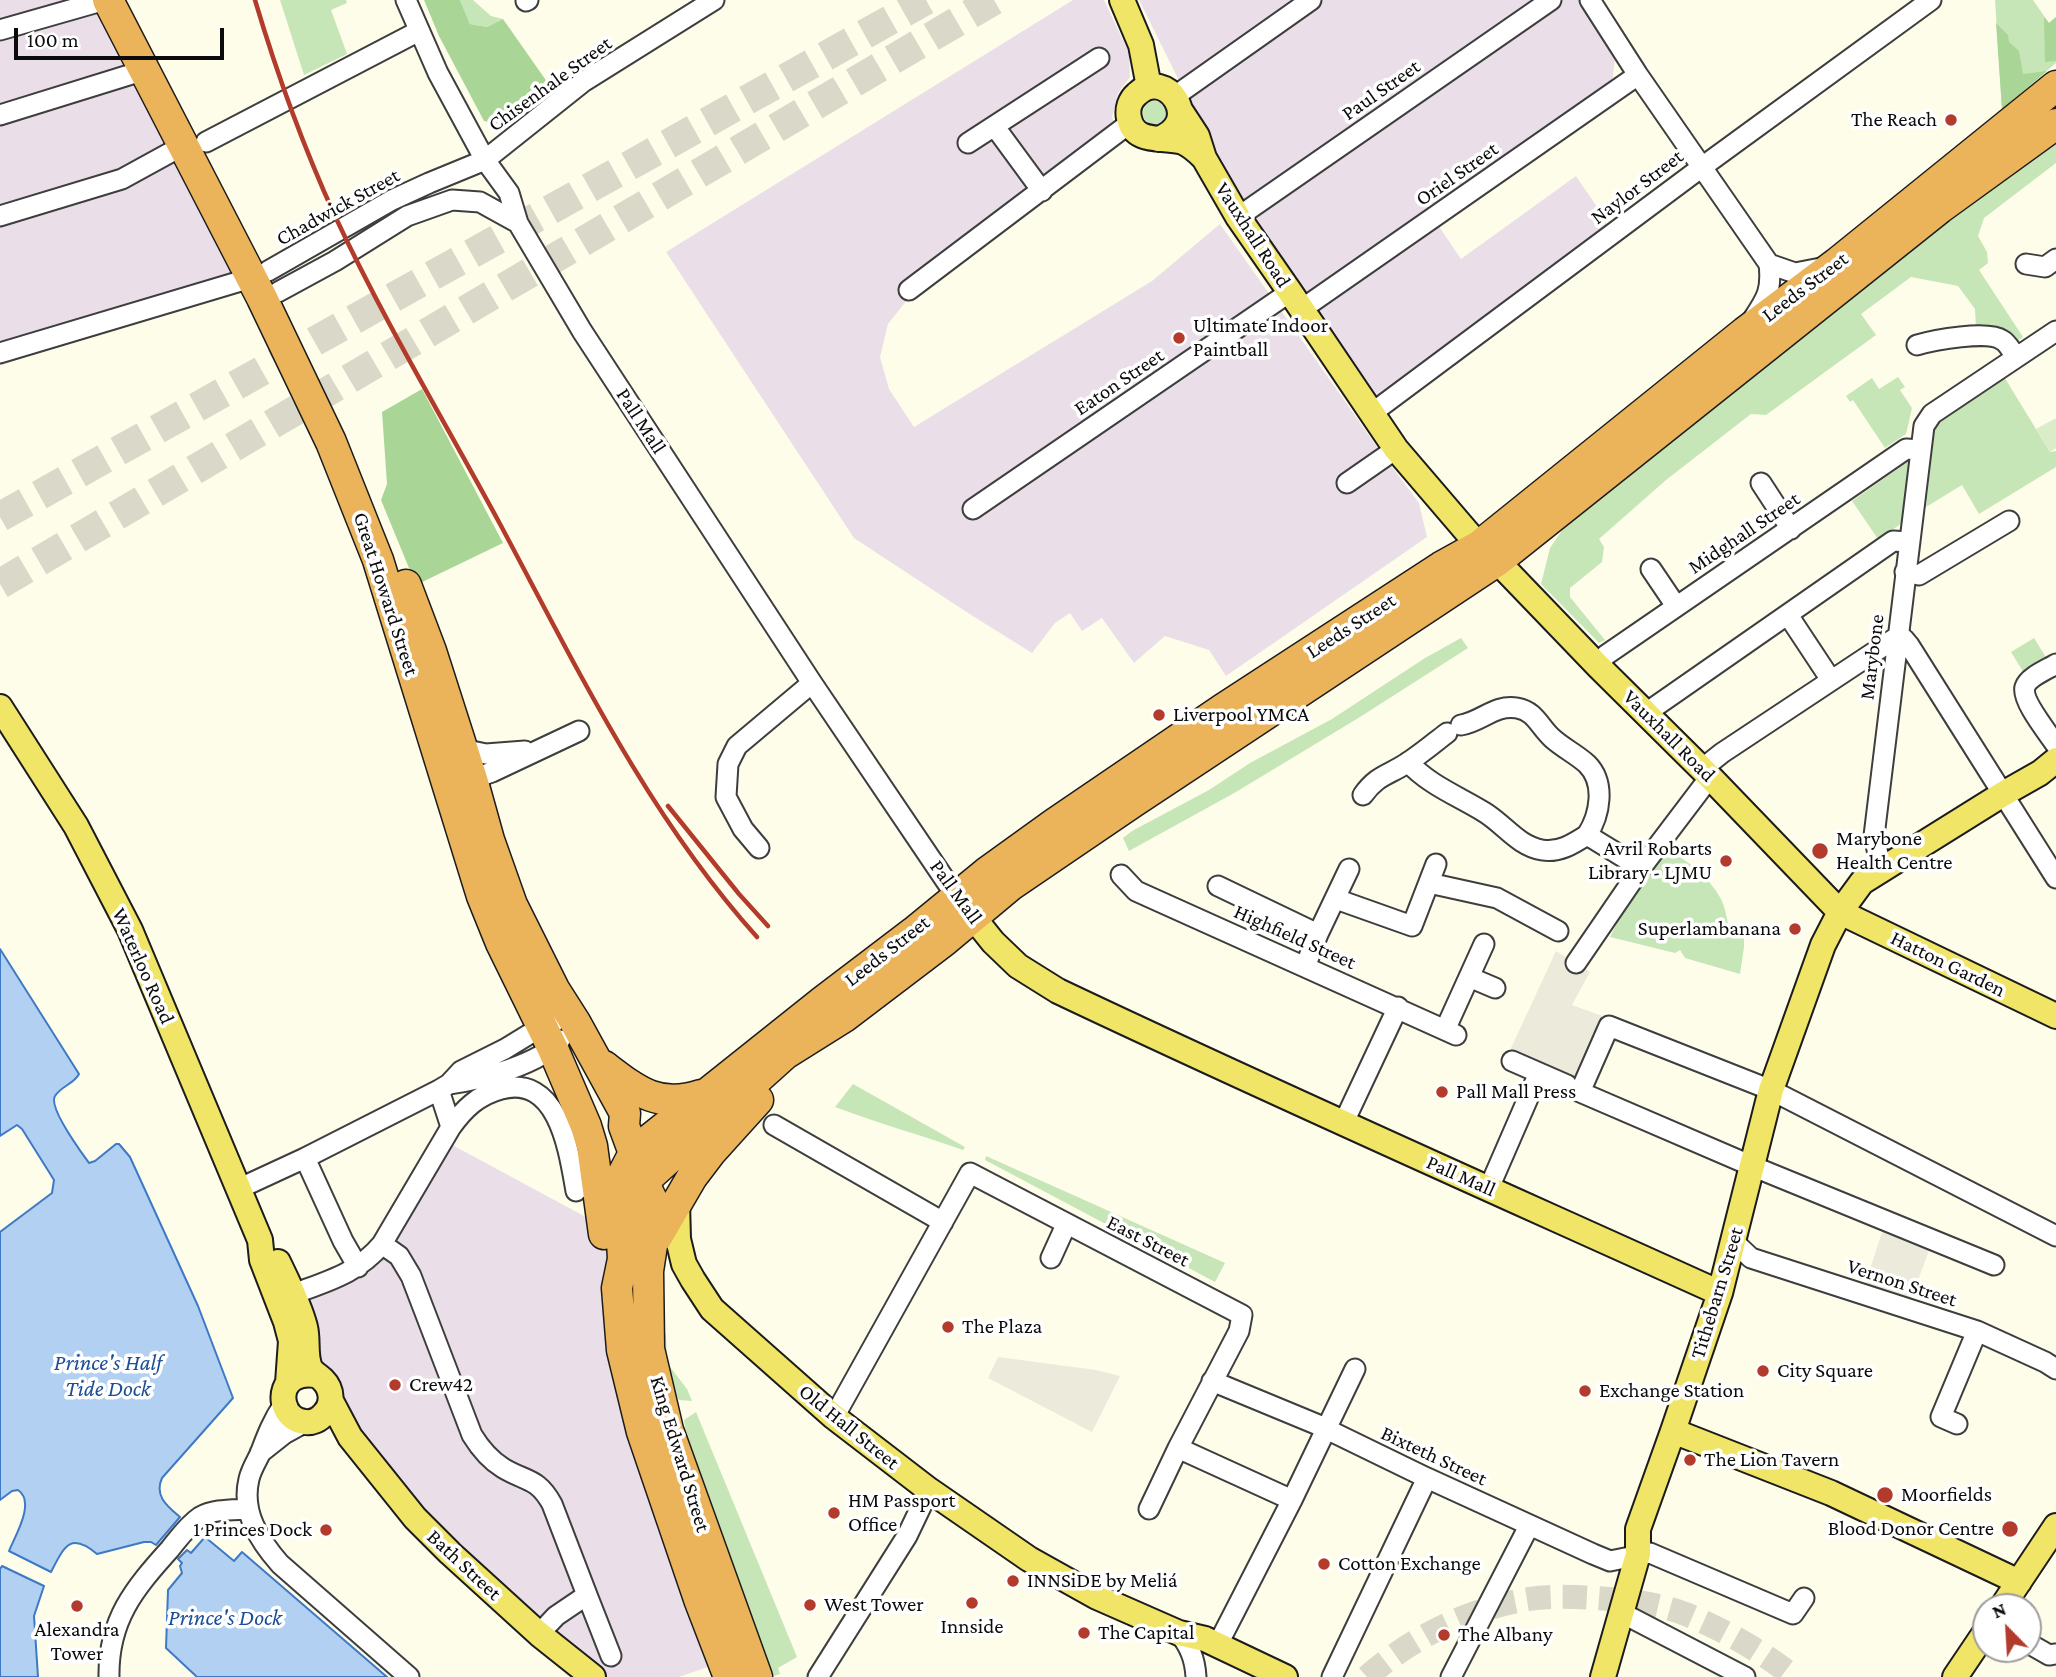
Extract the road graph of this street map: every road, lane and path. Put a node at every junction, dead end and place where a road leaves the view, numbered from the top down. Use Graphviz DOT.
graph roads {
  1 [pos="107,0"];
  2 [pos="130,0"];
  3 [pos="406,0"];
  4 [pos="714,0"];
  5 [pos="1122,0"];
  6 [pos="1311,0"];
  7 [pos="1551,0"];
  8 [pos="1590,0"];
  9 [pos="1931,0"];
  10 [pos="0,30"];
  11 [pos="419,31"];
  12 [pos="1099,58"];
  13 [pos="145,70"];
  14 [pos="1638,75"];
  15 [pos="2056,86"];
  16 [pos="1149,87"];
  17 [pos="1178,103"];
  18 [pos="0,115"];
  19 [pos="1130,123"];
  20 [pos="2056,124"];
  21 [pos="995,127"];
  22 [pos="1158,139"];
  23 [pos="195,143"];
  24 [pos="968,144"];
  25 [pos="1204,158"];
  26 [pos="485,160"];
  27 [pos="1702,167"];
  28 [pos="429,183"];
  29 [pos="1042,191"];
  30 [pos="0,216"];
  31 [pos="407,216"];
  32 [pos="1237,217"];
  33 [pos="518,223"];
  34 [pos="2056,259"];
  35 [pos="1769,264"];
  36 [pos="1837,264"];
  37 [pos="2026,264"];
  38 [pos="266,280"];
  39 [pos="909,290"];
  40 [pos="1296,301"];
  41 [pos="2056,331"];
  42 [pos="1745,332"];
  43 [pos="1917,345"];
  44 [pos="0,353"];
  45 [pos="2016,357"];
  46 [pos="1372,413"];
  47 [pos="1395,449"];
  48 [pos="1921,450"];
  49 [pos="1347,483"];
  50 [pos="1761,483"];
  51 [pos="361,494"];
  52 [pos="973,509"];
  53 [pos="2009,521"];
  54 [pos="1791,529"];
  55 [pos="1909,542"];
  56 [pos="1488,554"];
  57 [pos="1651,569"];
  58 [pos="1905,572"];
  59 [pos="1676,606"];
  60 [pos="1788,615"];
  61 [pos="1897,638"];
  62 [pos="2056,664"];
  63 [pos="1598,666"];
  64 [pos="1831,680"];
  65 [pos="812,682"];
  66 [pos="0,707"];
  67 [pos="1646,713"];
  68 [pos="579,731"];
  69 [pos="2056,745"];
  70 [pos="462,748"];
  71 [pos="537,750"];
  72 [pos="2056,760"];
  73 [pos="1408,762"];
  74 [pos="1706,773"];
  75 [pos="460,783"];
  76 [pos="2003,794"];
  77 [pos="1363,795"];
  78 [pos="1587,835"];
  79 [pos="759,848"];
  80 [pos="1437,864"];
  81 [pos="1641,868"];
  82 [pos="1884,868"];
  83 [pos="1349,869"];
  84 [pos="1121,875"];
  85 [pos="2056,878"];
  86 [pos="1429,883"];
  87 [pos="1218,886"];
  88 [pos="1336,899"];
  89 [pos="965,906"];
  90 [pos="1840,912"];
  91 [pos="1558,932"];
  92 [pos="1318,934"];
  93 [pos="1484,944"];
  94 [pos="1576,963"];
  95 [pos="1305,967"];
  96 [pos="1469,977"];
  97 [pos="1495,988"];
  98 [pos="1398,1007"];
  99 [pos="2056,1016"];
  100 [pos="575,1022"];
  101 [pos="547,1038"];
  102 [pos="595,1059"];
  103 [pos="1512,1061"];
  104 [pos="1539,1073"];
  105 [pos="444,1087"];
  106 [pos="1574,1089"];
  107 [pos="1771,1090"];
  108 [pos="707,1093"];
  109 [pos="1343,1124"];
  110 [pos="774,1125"];
  111 [pos="451,1128"];
  112 [pos="592,1146"];
  113 [pos="305,1158"];
  114 [pos="1752,1166"];
  115 [pos="1489,1188"];
  116 [pos="238,1189"];
  117 [pos="576,1191"];
  118 [pos="652,1204"];
  119 [pos="943,1222"];
  120 [pos="1066,1225"];
  121 [pos="621,1235"];
  122 [pos="2056,1236"];
  123 [pos="260,1240"];
  124 [pos="1734,1242"];
  125 [pos="382,1244"];
  126 [pos="1051,1258"];
  127 [pos="1994,1265"];
  128 [pos="358,1267"];
  129 [pos="617,1288"];
  130 [pos="1720,1293"];
  131 [pos="293,1294"];
  132 [pos="1977,1331"];
  133 [pos="1354,1369"];
  134 [pos="2056,1369"];
  135 [pos="315,1375"];
  136 [pos="1212,1381"];
  137 [pos="286,1394"];
  138 [pos="331,1401"];
  139 [pos="834,1418"];
  140 [pos="310,1422"];
  141 [pos="1957,1424"];
  142 [pos="1326,1430"];
  143 [pos="1673,1431"];
  144 [pos="350,1437"];
  145 [pos="1178,1448"];
  146 [pos="260,1453"];
  147 [pos="1427,1478"];
  148 [pos="929,1490"];
  149 [pos="1292,1500"];
  150 [pos="248,1508"];
  151 [pos="1149,1509"];
  152 [pos="1529,1526"];
  153 [pos="2056,1526"];
  154 [pos="1638,1554"];
  155 [pos="2019,1582"];
  156 [pos="2012,1593"];
  157 [pos="587,1595"];
  158 [pos="1804,1598"];
  159 [pos="1622,1613"];
  160 [pos="1179,1633"];
  161 [pos="539,1634"];
  162 [pos="1218,1644"];
  163 [pos="1972,1652"];
  164 [pos="611,1656"];
  165 [pos="1281,1676"];
  166 [pos="109,1677"];
  167 [pos="409,1677"];
  168 [pos="593,1677"];
  169 [pos="729,1677"];
  170 [pos="757,1677"];
  171 [pos="818,1677"];
  172 [pos="1196,1677"];
  173 [pos="1332,1677"];
  174 [pos="1451,1677"];
  175 [pos="1603,1677"];
  176 [pos="1745,1677"];
  177 [pos="1955,1677"];
  1 -- 10 [label="street"];
  1 -- 13 [label="highway, Great Howard Street"];
  2 -- 23 [label="highway, Great Howard Street"];
  3 -- 11 [label="street, Pall Mall"];
  4 -- 26 [label="street, Chisenhale Street"];
  5 -- 16 [label="main road"];
  6 -- 17 [label="street"];
  7 -- 32 [label="street, Paul Street"];
  8 -- 14 [label="street"];
  9 -- 27 [label="street, Naylor Street"];
  11 -- 23 [label="street"];
  11 -- 26 [label="street, Pall Mall"];
  12 -- 21 [label="street"];
  13 -- 18 [label="street"];
  13 -- 23 [label="highway, Great Howard Street"];
  14 -- 27 [label="street"];
  14 -- 40 [label="street, Oriel Street"];
  15 -- 36 [label="highway, Leeds Street"];
  16 -- 17 [label="main road"];
  16 -- 19 [label="main road"];
  17 -- 22 [label="main road"];
  17 -- 25 [label="main road, Vauxhall Road"];
  19 -- 22 [label="main road"];
  19 -- 29 [label="street"];
  20 -- 56 [label="highway, Leeds Street"];
  21 -- 24 [label="street"];
  21 -- 29 [label="street"];
  22 -- 25 [label="main road, Vauxhall Road"];
  23 -- 30 [label="street"];
  23 -- 38 [label="highway, Great Howard Street"];
  25 -- 32 [label="main road, Vauxhall Road"];
  26 -- 28 [label="street, Chadwick Street"];
  26 -- 33 [label="street, Pall Mall"];
  27 -- 35 [label="street"];
  27 -- 46 [label="street, Naylor Street"];
  28 -- 31 [label="street, Chadwick Street"];
  28 -- 38 [label="street, Chadwick Street"];
  29 -- 39 [label="street"];
  31 -- 33 [label="street, Chadwick Street"];
  31 -- 38 [label="street, Chadwick Street"];
  32 -- 40 [label="main road, Vauxhall Road"];
  33 -- 65 [label="street, Pall Mall"];
  34 -- 37 [label="street"];
  35 -- 36 [label="street"];
  35 -- 42 [label="street"];
  36 -- 42 [label="highway, Leeds Street"];
  38 -- 44 [label="street"];
  38 -- 51 [label="highway, Great Howard Street"];
  40 -- 46 [label="main road, Vauxhall Road"];
  40 -- 52 [label="street, Eaton Street"];
  41 -- 45 [label="street, Marybone"];
  42 -- 56 [label="highway, Leeds Street"];
  43 -- 45 [label="street"];
  45 -- 48 [label="street, Marybone"];
  46 -- 47 [label="main road, Vauxhall Road"];
  47 -- 49 [label="street"];
  47 -- 56 [label="main road, Vauxhall Road"];
  48 -- 54 [label="street, Midghall Street"];
  48 -- 55 [label="street, Marybone"];
  50 -- 54 [label="street"];
  51 -- 70 [label="highway, Great Howard Street"];
  51 -- 75 [label="highway, Great Howard Street"];
  53 -- 58 [label="street"];
  54 -- 59 [label="street, Midghall Street"];
  55 -- 58 [label="street, Marybone"];
  55 -- 60 [label="street"];
  56 -- 63 [label="main road, Vauxhall Road"];
  56 -- 89 [label="highway, Leeds Street"];
  57 -- 59 [label="street"];
  58 -- 61 [label="street, Marybone"];
  59 -- 63 [label="street, Midghall Street"];
  60 -- 64 [label="street"];
  60 -- 67 [label="street"];
  61 -- 64 [label="street"];
  61 -- 76 [label="street"];
  61 -- 82 [label="street, Marybone"];
  62 -- 69 [label="street"];
  63 -- 67 [label="main road, Vauxhall Road"];
  64 -- 74 [label="street"];
  65 -- 79 [label="street"];
  65 -- 89 [label="street, Pall Mall"];
  66 -- 116 [label="main road, Waterloo Road"];
  67 -- 74 [label="main road, Vauxhall Road"];
  68 -- 71 [label="street"];
  70 -- 71 [label="street"];
  70 -- 75 [label="highway, Great Howard Street"];
  71 -- 75 [label="street"];
  72 -- 76 [label="main road, Tithebarn Street"];
  73 -- 77 [label="street"];
  73 -- 78 [label="street"];
  73 -- 78 [label="street"];
  74 -- 81 [label="street"];
  74 -- 90 [label="main road, Vauxhall Road"];
  75 -- 100 [label="highway, Great Howard Street"];
  75 -- 101 [label="highway, Great Howard Street"];
  76 -- 82 [label="main road, Tithebarn Street"];
  76 -- 85 [label="street"];
  78 -- 81 [label="street"];
  80 -- 86 [label="street"];
  81 -- 94 [label="street"];
  82 -- 90 [label="main road, Tithebarn Street"];
  83 -- 88 [label="street"];
  84 -- 95 [label="street, Highfield Street"];
  86 -- 88 [label="street"];
  86 -- 91 [label="street"];
  87 -- 92 [label="street"];
  88 -- 92 [label="street"];
  89 -- 108 [label="highway, Leeds Street"];
  89 -- 109 [label="main road, Pall Mall"];
  89 -- 118 [label="highway, Leeds Street"];
  90 -- 99 [label="main road, Hatton Garden"];
  90 -- 107 [label="main road, Tithebarn Street"];
  92 -- 95 [label="street"];
  93 -- 96 [label="street"];
  95 -- 98 [label="street, Highfield Street"];
  96 -- 97 [label="street"];
  96 -- 98 [label="street, Highfield Street"];
  98 -- 109 [label="street"];
  100 -- 101 [label="street"];
  100 -- 102 [label="highway, Great Howard Street"];
  101 -- 105 [label="street"];
  101 -- 112 [label="highway, Great Howard Street"];
  102 -- 108 [label="highway"];
  102 -- 118 [label="highway, Great Howard Street"];
  103 -- 104 [label="street"];
  104 -- 106 [label="street"];
  104 -- 115 [label="street"];
  105 -- 111 [label="street"];
  105 -- 113 [label="street"];
  106 -- 107 [label="street"];
  106 -- 114 [label="street"];
  107 -- 114 [label="main road, Tithebarn Street"];
  107 -- 122 [label="street"];
  108 -- 118 [label="highway, Leeds Street"];
  109 -- 115 [label="main road, Pall Mall"];
  110 -- 119 [label="street"];
  111 -- 117 [label="street"];
  111 -- 125 [label="street"];
  112 -- 118 [label="highway, Great Howard Street"];
  112 -- 129 [label="highway"];
  113 -- 116 [label="street"];
  113 -- 128 [label="street"];
  114 -- 124 [label="main road, Tithebarn Street"];
  114 -- 127 [label="street"];
  115 -- 130 [label="main road, Pall Mall"];
  116 -- 123 [label="main road, Waterloo Road"];
  118 -- 121 [label="highway"];
  118 -- 121 [label="highway, King Edward Street"];
  118 -- 139 [label="main road, Old Hall Street"];
  118 -- 170 [label="highway, King Edward Street"];
  119 -- 120 [label="street, East Street"];
  119 -- 139 [label="street"];
  120 -- 126 [label="street"];
  120 -- 136 [label="street, East Street"];
  121 -- 129 [label="highway, King Edward Street"];
  123 -- 131 [label="main road, Waterloo Road"];
  123 -- 137 [label="main road, Waterloo Road"];
  124 -- 130 [label="main road, Tithebarn Street"];
  124 -- 132 [label="street, Vernon Street"];
  125 -- 128 [label="street"];
  125 -- 157 [label="street"];
  128 -- 131 [label="street"];
  129 -- 169 [label="highway, King Edward Street"];
  130 -- 143 [label="main road, Tithebarn Street"];
  131 -- 135 [label="main road, Waterloo Road"];
  132 -- 134 [label="street, Vernon Street"];
  132 -- 141 [label="street"];
  133 -- 142 [label="street"];
  135 -- 137 [label="main road"];
  135 -- 138 [label="main road"];
  136 -- 142 [label="street, Bixteth Street"];
  136 -- 145 [label="street, East Street"];
  137 -- 140 [label="main road"];
  137 -- 146 [label="street"];
  138 -- 140 [label="main road"];
  138 -- 144 [label="main road, Bath Street"];
  139 -- 148 [label="main road, Old Hall Street"];
  140 -- 144 [label="main road, Bath Street"];
  140 -- 146 [label="street"];
  142 -- 147 [label="street, Bixteth Street"];
  142 -- 149 [label="street"];
  143 -- 154 [label="main road, Tithebarn Street"];
  143 -- 155 [label="main road"];
  144 -- 161 [label="main road, Bath Street"];
  145 -- 149 [label="street"];
  145 -- 151 [label="street, East Street"];
  146 -- 150 [label="street"];
  147 -- 152 [label="street, Bixteth Street"];
  147 -- 173 [label="street"];
  148 -- 160 [label="main road, Old Hall Street"];
  148 -- 171 [label="street"];
  149 -- 162 [label="street"];
  150 -- 166 [label="street"];
  150 -- 167 [label="street"];
  152 -- 154 [label="street, Bixteth Street"];
  152 -- 174 [label="street"];
  153 -- 155 [label="main road"];
  154 -- 158 [label="street"];
  154 -- 159 [label="main road, Tithebarn Street"];
  155 -- 156 [label="main road"];
  157 -- 161 [label="street"];
  157 -- 164 [label="street"];
  159 -- 175 [label="main road, Tithebarn Street"];
  159 -- 176 [label="street"];
  160 -- 162 [label="main road, Old Hall Street"];
  160 -- 172 [label="street"];
  161 -- 168 [label="main road, Bath Street"];
  162 -- 165 [label="main road, Old Hall Street"];
  163 -- 177 [label="main road"];
}
